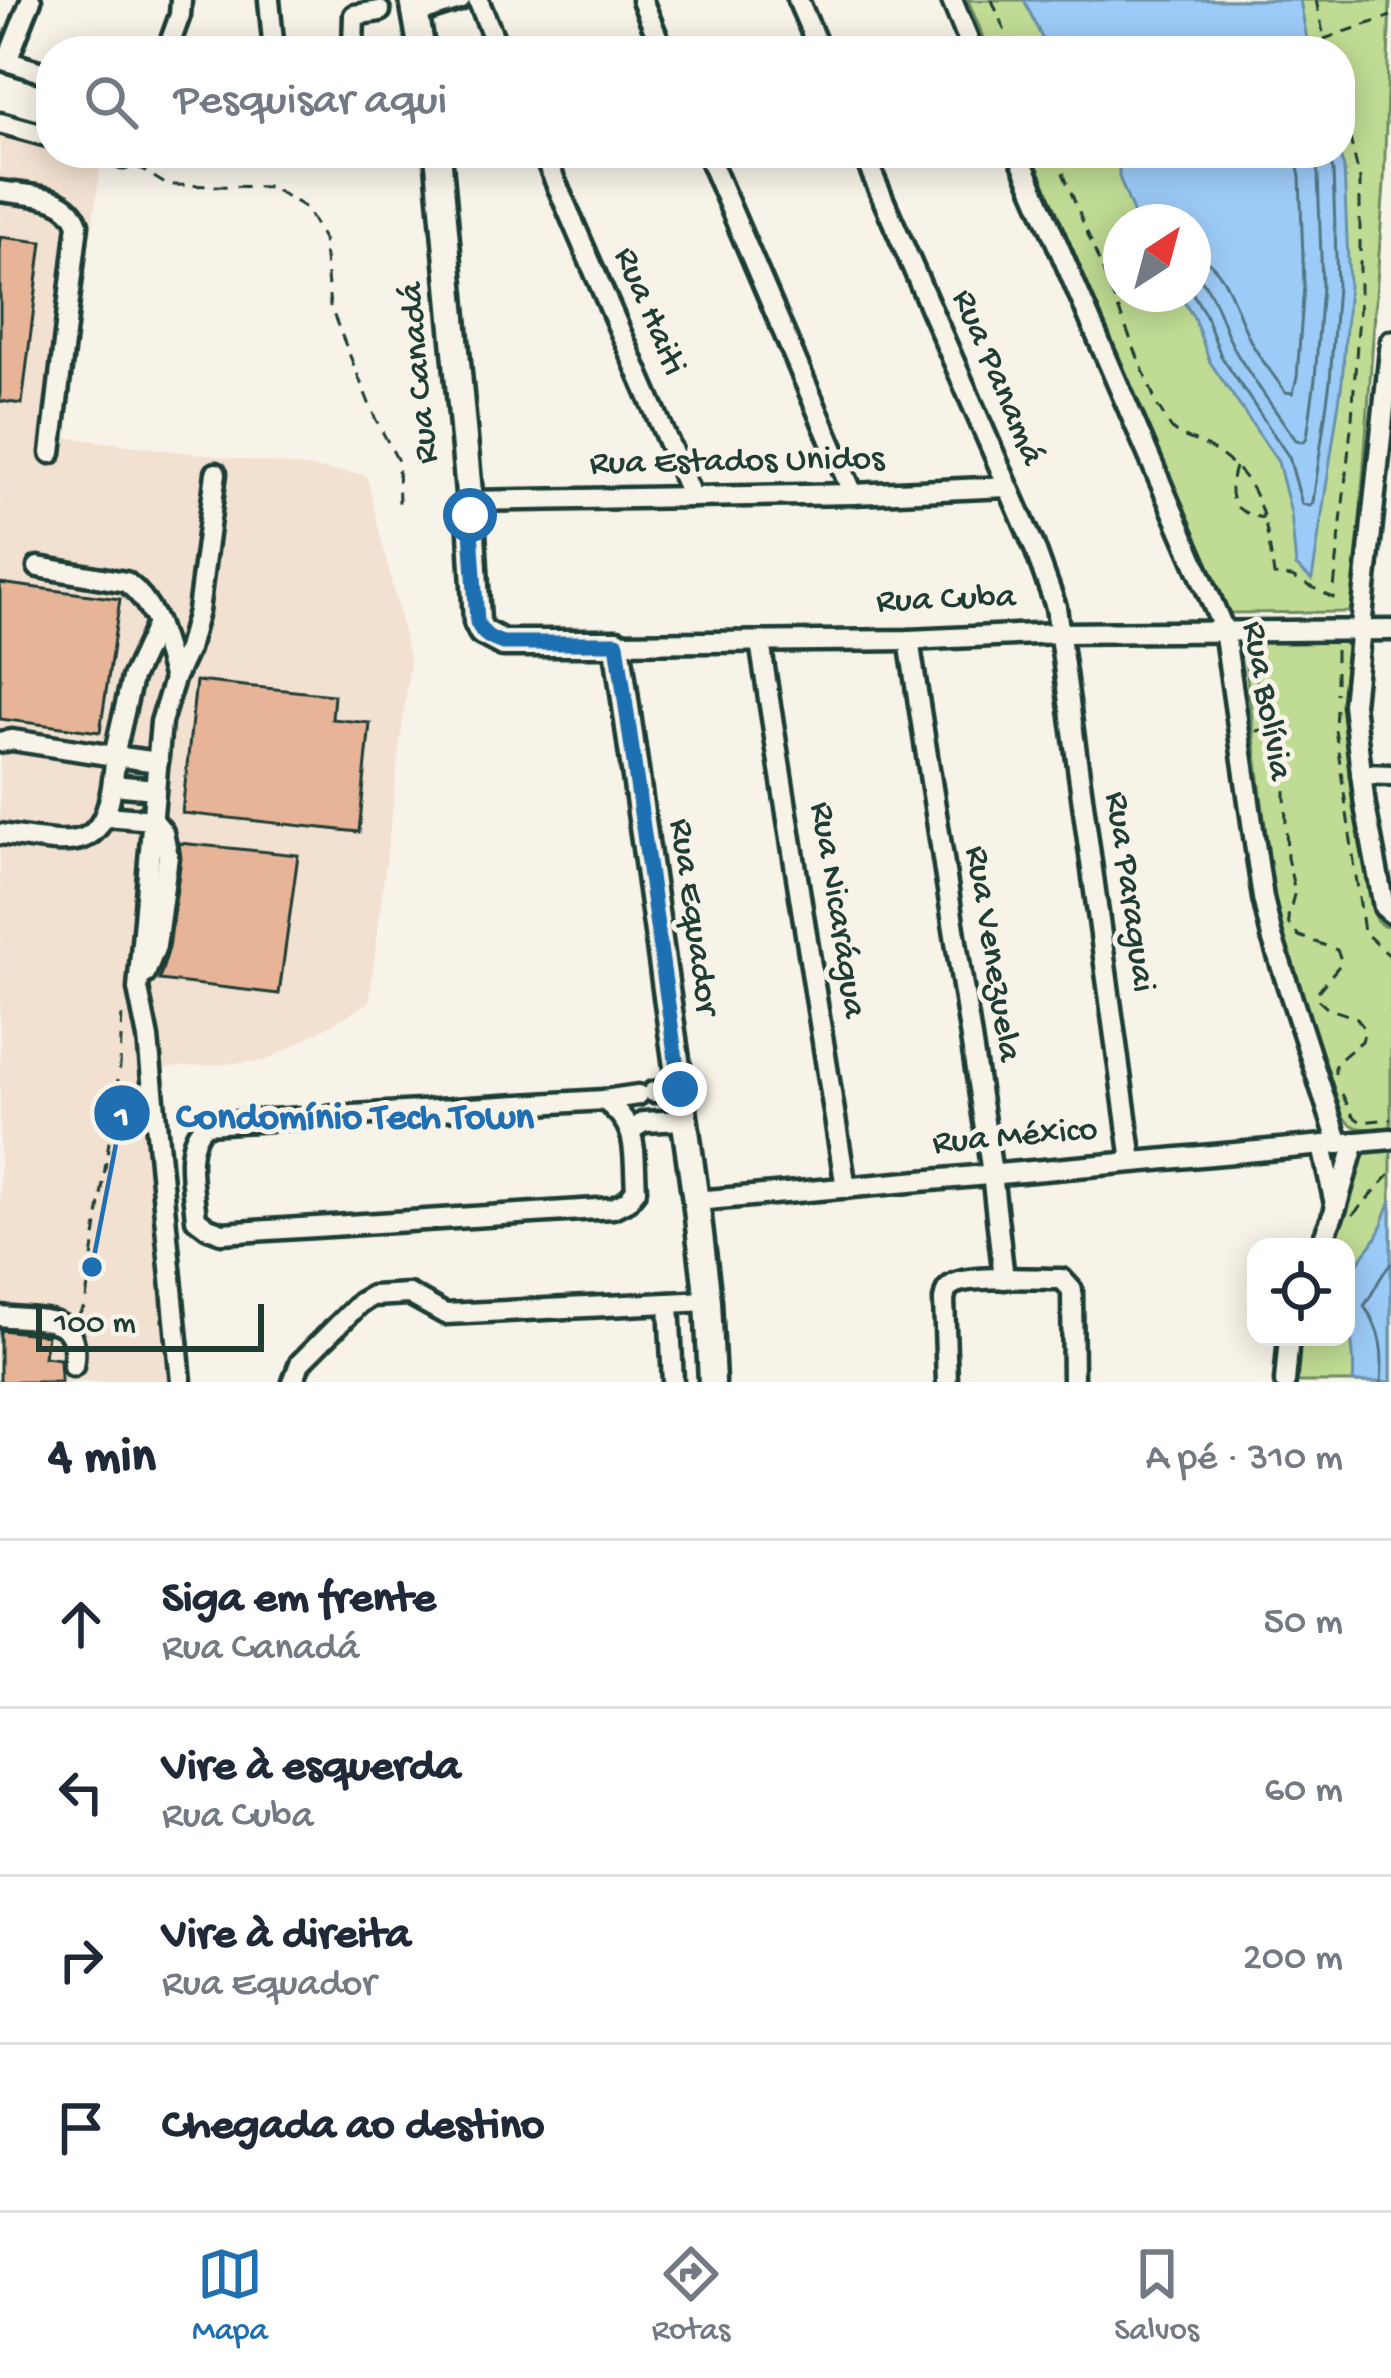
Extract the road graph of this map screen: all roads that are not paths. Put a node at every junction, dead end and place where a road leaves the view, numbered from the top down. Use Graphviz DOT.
graph roads {
  1 [pos="31,0"];
  2 [pos="182,0"];
  3 [pos="269,0"];
  4 [pos="460,0"];
  5 [pos="478,0"];
  6 [pos="642,0"];
  7 [pos="798,0"];
  8 [pos="952,0"];
  9 [pos="414,7"];
  10 [pos="380,11"];
  11 [pos="172,36"];
  12 [pos="273,36"];
  13 [pos="353,36"];
  14 [pos="494,36"];
  15 [pos="657,36"];
  16 [pos="814,36"];
  17 [pos="967,36"];
  18 [pos="4,60"];
  19 [pos="36,70"];
  20 [pos="0,124"];
  21 [pos="36,133"];
  22 [pos="439,168"];
  23 [pos="550,168"];
  24 [pos="713,168"];
  25 [pos="869,168"];
  26 [pos="1024,168"];
  27 [pos="0,191"];
  28 [pos="1391,341"];
  29 [pos="51,453"];
  30 [pos="216,473"];
  31 [pos="1007,488"];
  32 [pos="853,494"];
  33 [pos="692,497"];
  34 [pos="469,501"];
  35 [pos="38,567"];
  36 [pos="157,624"];
  37 [pos="1224,630"];
  38 [pos="1362,630"];
  39 [pos="1391,630"];
  40 [pos="1058,633"];
  41 [pos="909,640"];
  42 [pos="760,642"];
  43 [pos="503,643"];
  44 [pos="617,643"];
  45 [pos="132,678"];
  46 [pos="174,679"];
  47 [pos="0,742"];
  48 [pos="114,756"];
  49 [pos="158,762"];
  50 [pos="1361,774"];
  51 [pos="1391,775"];
  52 [pos="113,785"];
  53 [pos="155,789"];
  54 [pos="106,816"];
  55 [pos="153,820"];
  56 [pos="0,834"];
  57 [pos="1388,910"];
  58 [pos="680,1089"];
  59 [pos="604,1100"];
  60 [pos="683,1120"];
  61 [pos="632,1130"];
  62 [pos="1391,1139"];
  63 [pos="1339,1144"];
  64 [pos="1132,1161"];
  65 [pos="992,1173"];
  66 [pos="846,1188"];
  67 [pos="696,1201"];
  68 [pos="1341,1216"];
  69 [pos="1326,1238"];
  70 [pos="1004,1279"];
  71 [pos="708,1301"];
  72 [pos="669,1303"];
  73 [pos="0,1316"];
  74 [pos="1288,1346"];
  75 [pos="73,1366"];
  76 [pos="181,1382"];
  77 [pos="293,1382"];
  78 [pos="673,1382"];
  79 [pos="712,1382"];
  80 [pos="947,1382"];
  81 [pos="1073,1382"];
  82 [pos="1286,1382"];
  1 -- 18 [label="street"];
  2 -- 11 [label="street"];
  3 -- 12 [label="street"];
  4 -- 9 [label="street"];
  5 -- 14 [label="street"];
  6 -- 15 [label="street"];
  7 -- 16 [label="street"];
  8 -- 17 [label="street"];
  10 -- 13 [label="street"];
  18 -- 19 [label="street"];
  20 -- 21 [label="street"];
  22 -- 34 [label="main road, Rua Canadá"];
  23 -- 33 [label="street, Rua Haiti"];
  24 -- 32 [label="street"];
  25 -- 31 [label="street, Rua Panamá"];
  26 -- 37 [label="street, Rua Bolívia"];
  27 -- 29 [label="street"];
  28 -- 38 [label="street"];
  30 -- 46 [label="street"];
  31 -- 32 [label="street, Rua Estados Unidos"];
  31 -- 40 [label="street, Rua Panamá"];
  32 -- 33 [label="street, Rua Estados Unidos"];
  33 -- 34 [label="street, Rua Estados Unidos"];
  34 -- 43 [label="main road, Rua Canadá"];
  35 -- 36 [label="street"];
  36 -- 45 [label="street"];
  36 -- 46 [label="street"];
  37 -- 38 [label="street, Rua Cuba"];
  37 -- 40 [label="street, Rua Cuba"];
  37 -- 63 [label="street, Rua Bolívia"];
  38 -- 39 [label="street, Rua Cuba"];
  38 -- 50 [label="street"];
  40 -- 41 [label="street, Rua Cuba"];
  40 -- 64 [label="street, Rua Paraguai"];
  41 -- 42 [label="street, Rua Cuba"];
  41 -- 65 [label="street, Rua Venezuela"];
  42 -- 44 [label="street, Rua Cuba"];
  42 -- 66 [label="street, Rua Nicarágua"];
  43 -- 44 [label="main road, Rua Cuba"];
  44 -- 58 [label="main road, Rua Equador"];
  45 -- 46 [label="street"];
  45 -- 48 [label="street"];
  46 -- 49 [label="street"];
  47 -- 48 [label="street"];
  48 -- 49 [label="street"];
  48 -- 52 [label="street"];
  49 -- 53 [label="street"];
  50 -- 51 [label="street"];
  50 -- 57 [label="street"];
  52 -- 53 [label="street"];
  52 -- 54 [label="street"];
  53 -- 55 [label="street"];
  54 -- 55 [label="street"];
  54 -- 56 [label="street"];
  55 -- 76 [label="street"];
  58 -- 59 [label="street"];
  58 -- 60 [label="main road, Rua Equador"];
  59 -- 61 [label="street"];
  59 -- 61 [label="street"];
  60 -- 61 [label="street"];
  60 -- 67 [label="main road, Rua Equador"];
  62 -- 63 [label="street, Rua México"];
  63 -- 64 [label="street, Rua México"];
  63 -- 68 [label="street"];
  63 -- 68 [label="street, Rua Bolívia"];
  64 -- 65 [label="street, Rua México"];
  65 -- 66 [label="street, Rua México"];
  65 -- 70 [label="street, Rua Venezuela"];
  66 -- 67 [label="street, Rua México"];
  67 -- 71 [label="main road, Rua Equador"];
  68 -- 69 [label="street"];
  70 -- 80 [label="street"];
  70 -- 81 [label="street"];
  71 -- 72 [label="street"];
  71 -- 79 [label="main road, Rua Equador"];
  72 -- 77 [label="street"];
  72 -- 78 [label="street"];
  73 -- 75 [label="street"];
  74 -- 82 [label="street"];
}
